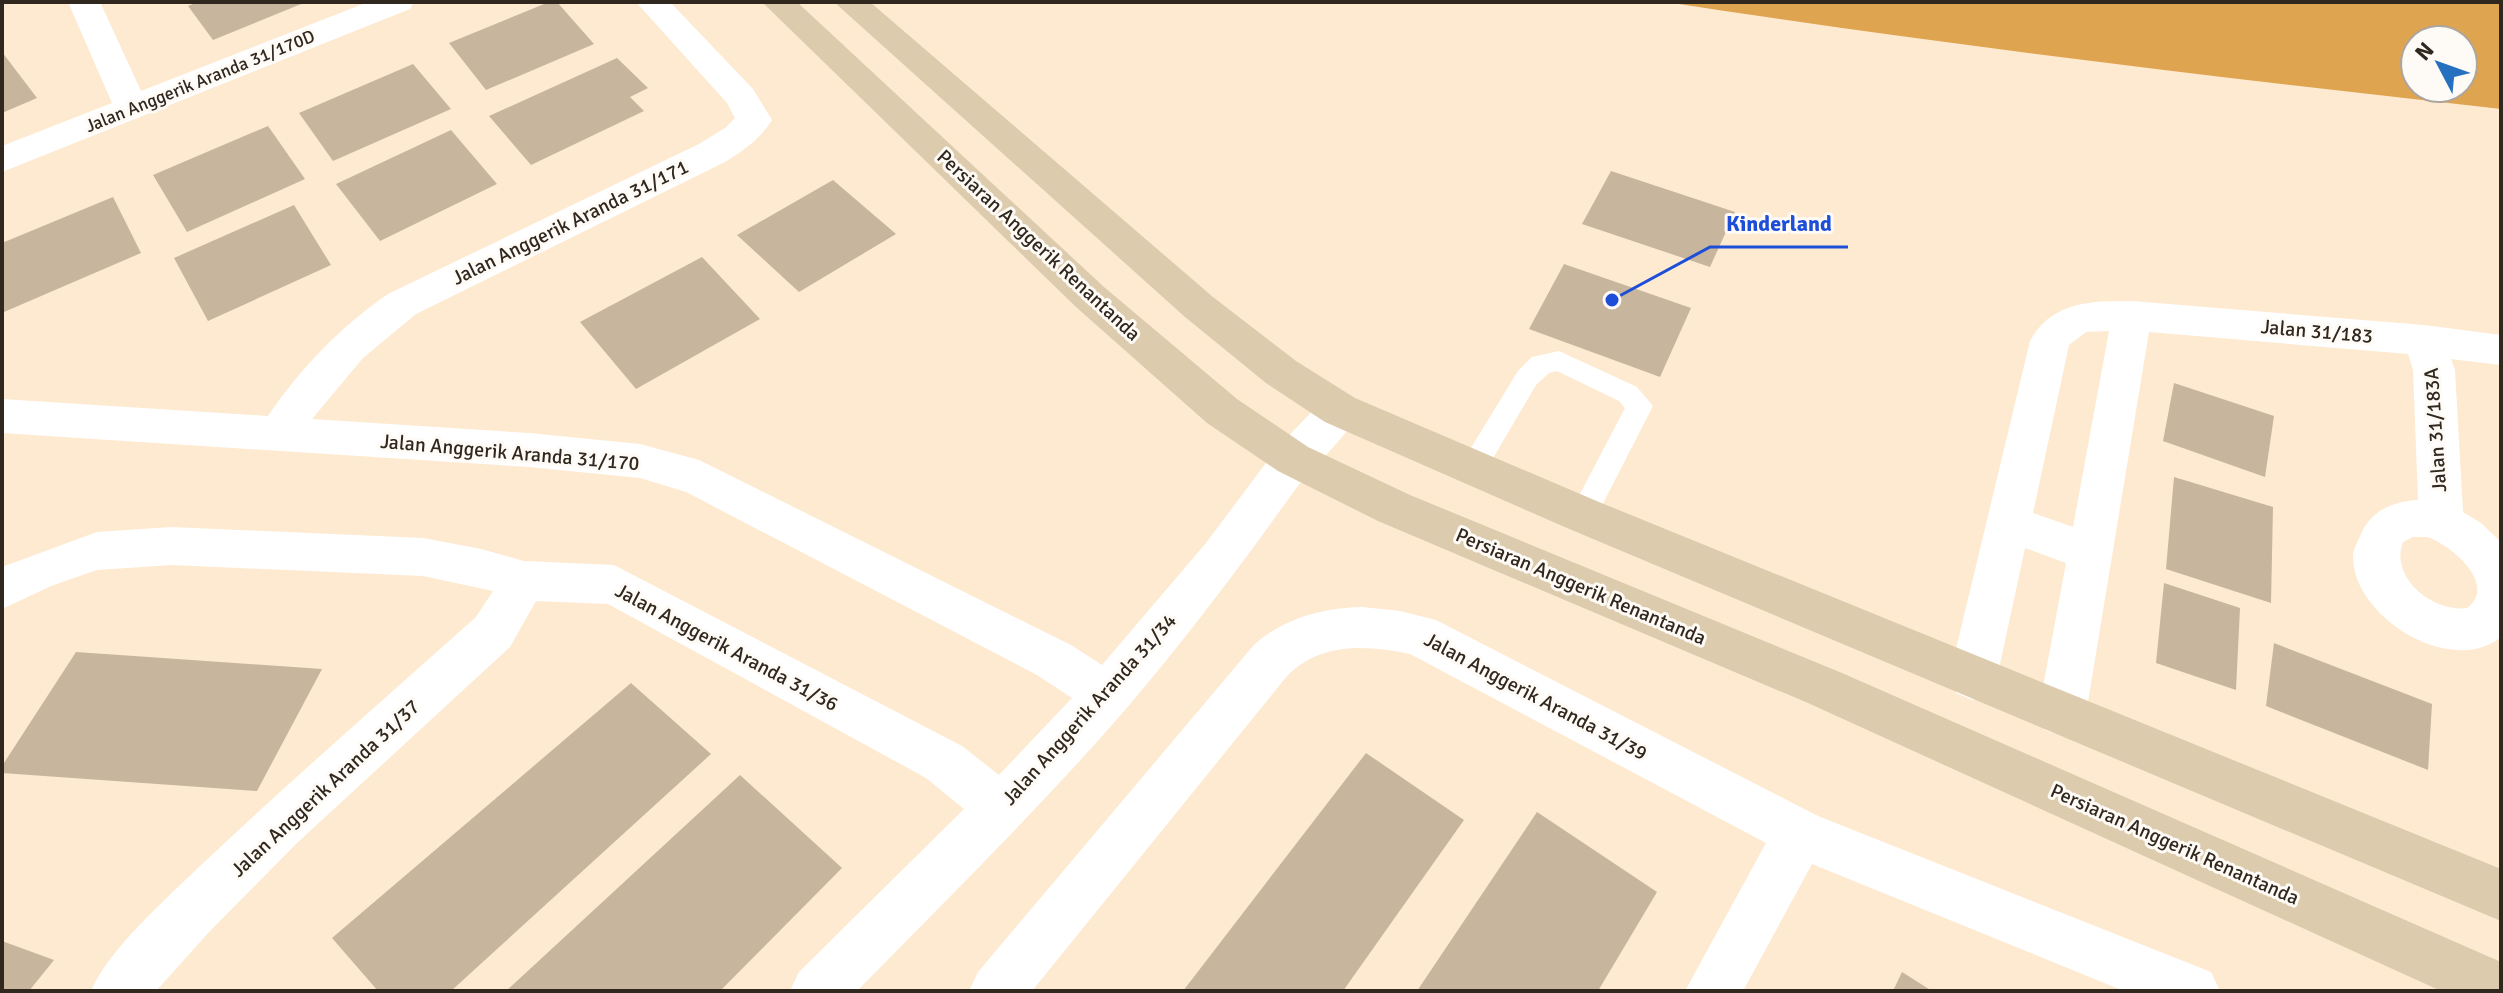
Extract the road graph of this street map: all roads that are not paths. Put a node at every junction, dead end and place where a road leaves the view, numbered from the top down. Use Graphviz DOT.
graph roads {
  1 [pos="84,2"];
  2 [pos="398,2"];
  3 [pos="652,2"];
  4 [pos="778,2"];
  5 [pos="850,2"];
  6 [pos="131,107"];
  7 [pos="2,160"];
  8 [pos="2132,316"];
  9 [pos="2424,340"];
  10 [pos="2501,350"];
  11 [pos="1340,410"];
  12 [pos="2,416"];
  13 [pos="278,435"];
  14 [pos="1293,459"];
  15 [pos="1472,469"];
  16 [pos="1583,515"];
  17 [pos="2441,520"];
  18 [pos="2008,523"];
  19 [pos="2091,553"];
  20 [pos="524,581"];
  21 [pos="2,589"];
  22 [pos="2501,594"];
  23 [pos="1973,678"];
  24 [pos="1107,695"];
  25 [pos="2062,714"];
  26 [pos="1001,808"];
  27 [pos="1800,834"];
  28 [pos="2501,895"];
  29 [pos="2501,990"];
  30 [pos="119,991"];
  31 [pos="818,991"];
  32 [pos="997,991"];
  33 [pos="1713,991"];
  34 [pos="2192,991"];
  1 -- 6 [label="street"];
  2 -- 6 [label="street, Jalan Anggerik Aranda 31/170D"];
  3 -- 13 [label="street, Jalan Anggerik Aranda 31/171"];
  4 -- 14 [label="main road, Persiaran Anggerik Renantanda"];
  5 -- 11 [label="main road"];
  6 -- 7 [label="street, Jalan Anggerik Aranda 31/170D"];
  8 -- 9 [label="street, Jalan 31/183"];
  8 -- 18 [label="street, Jalan 31/183"];
  8 -- 19 [label="street"];
  9 -- 10 [label="street, Jalan 31/183"];
  9 -- 17 [label="street, Jalan 31/183A"];
  11 -- 14 [label="street, Jalan Anggerik Aranda 31/34"];
  11 -- 15 [label="main road"];
  12 -- 13 [label="street, Jalan Anggerik Aranda 31/170"];
  13 -- 24 [label="street, Jalan Anggerik Aranda 31/170"];
  14 -- 24 [label="street, Jalan Anggerik Aranda 31/34"];
  14 -- 29 [label="main road, Persiaran Anggerik Renantanda"];
  15 -- 16 [label="main road"];
  15 -- 16 [label="lane"];
  16 -- 23 [label="main road"];
  17 -- 22 [label="street, Jalan 31/183A"];
  17 -- 22 [label="street, Jalan 31/183A"];
  18 -- 19 [label="street"];
  18 -- 23 [label="street, Jalan 31/183"];
  19 -- 25 [label="street"];
  20 -- 21 [label="street, Jalan Anggerik Aranda 31/36"];
  20 -- 26 [label="street, Jalan Anggerik Aranda 31/36"];
  20 -- 30 [label="street, Jalan Anggerik Aranda 31/37"];
  23 -- 25 [label="main road"];
  24 -- 26 [label="street, Jalan Anggerik Aranda 31/34"];
  25 -- 28 [label="main road"];
  26 -- 31 [label="street, Jalan Anggerik Aranda 31/34"];
  27 -- 32 [label="street, Jalan Anggerik Aranda 31/39"];
  27 -- 33 [label="street"];
  27 -- 34 [label="street, Jalan Anggerik Aranda 31/39"];
}
